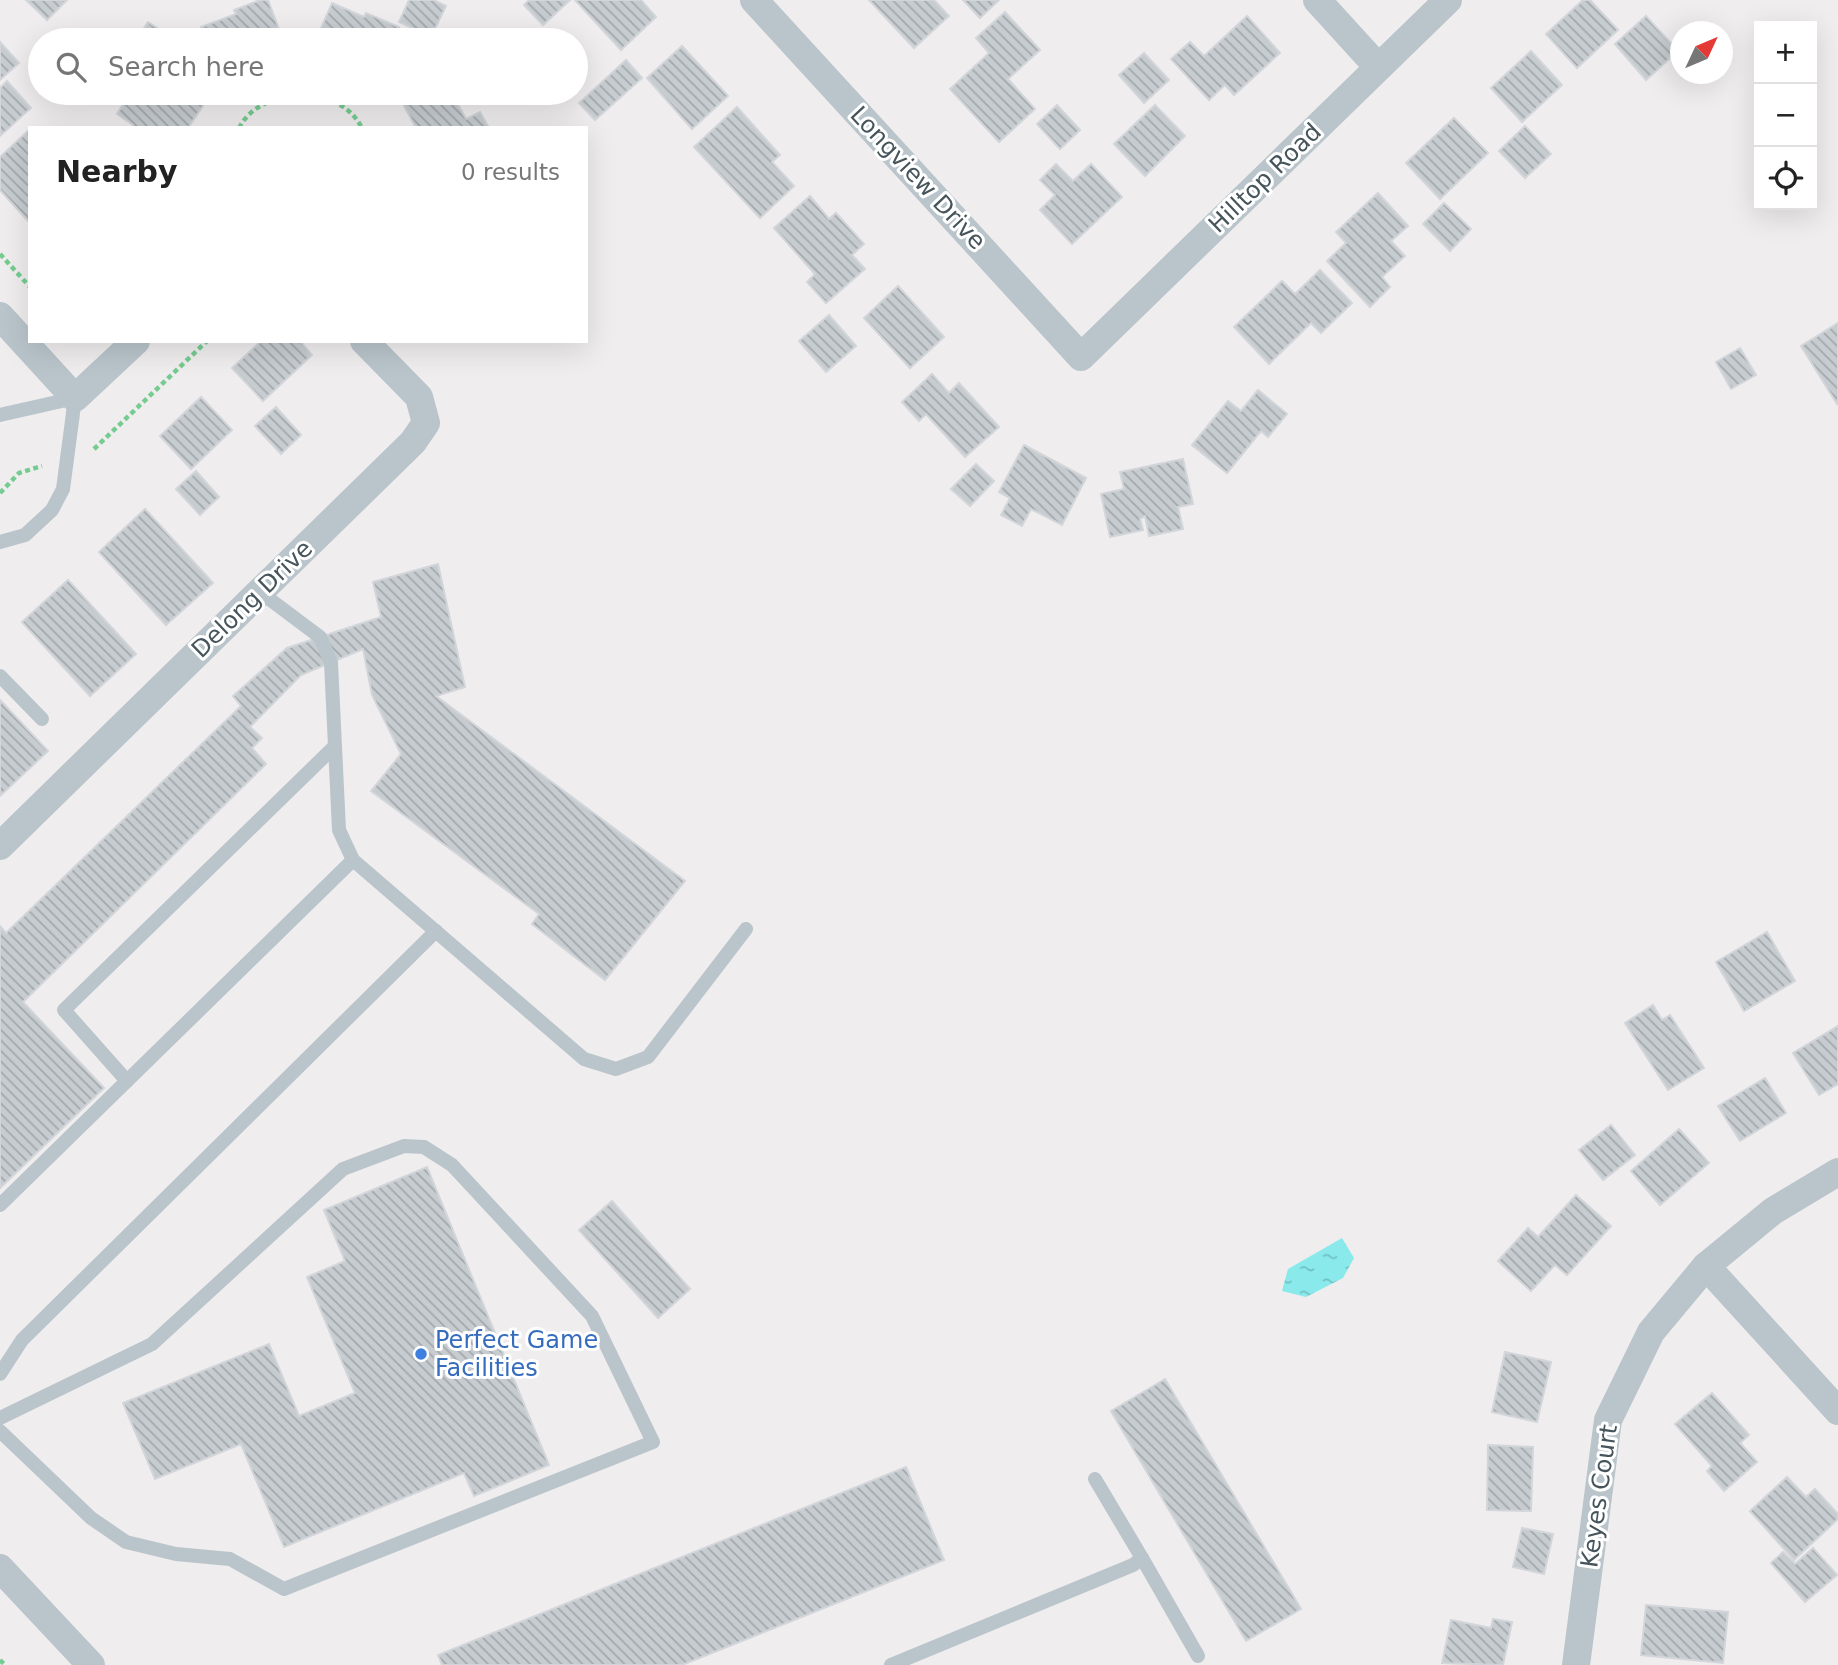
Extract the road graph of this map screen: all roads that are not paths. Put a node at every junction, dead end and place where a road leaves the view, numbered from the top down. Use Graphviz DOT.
graph roads {
  1 [pos="754,0"];
  2 [pos="1317,0"];
  3 [pos="1448,0"];
  4 [pos="1378,67"];
  5 [pos="0,316"];
  6 [pos="134,343"];
  7 [pos="366,343"];
  8 [pos="1082,357"];
  9 [pos="75,398"];
  10 [pos="0,415"];
  11 [pos="0,542"];
  12 [pos="260,592"];
  13 [pos="0,676"];
  14 [pos="42,719"];
  15 [pos="334,747"];
  16 [pos="0,846"];
  17 [pos="354,860"];
  18 [pos="746,929"];
  19 [pos="436,932"];
  20 [pos="127,1081"];
  21 [pos="1838,1172"];
  22 [pos="0,1205"];
  23 [pos="1706,1266"];
  24 [pos="0,1374"];
  25 [pos="1838,1411"];
  26 [pos="0,1418"];
  27 [pos="0,1431"];
  28 [pos="1095,1479"];
  29 [pos="1142,1558"];
  30 [pos="0,1568"];
  31 [pos="1198,1656"];
  32 [pos="91,1665"];
  33 [pos="891,1665"];
  34 [pos="1576,1665"];
  1 -- 8 [label="street, Longview Drive"];
  2 -- 4 [label="street"];
  3 -- 4 [label="street, Hilltop Road"];
  4 -- 8 [label="street, Hilltop Road"];
  5 -- 9 [label="street"];
  6 -- 9 [label="street"];
  7 -- 12 [label="street, Delong Drive"];
  9 -- 10 [label="lane"];
  9 -- 11 [label="lane"];
  12 -- 15 [label="lane"];
  12 -- 16 [label="street, Delong Drive"];
  13 -- 14 [label="lane"];
  15 -- 17 [label="lane"];
  15 -- 20 [label="lane"];
  17 -- 19 [label="lane"];
  17 -- 20 [label="lane"];
  18 -- 19 [label="lane"];
  19 -- 24 [label="lane"];
  20 -- 22 [label="lane"];
  21 -- 23 [label="street, Keyes Court"];
  23 -- 25 [label="street"];
  23 -- 34 [label="street, Keyes Court"];
  26 -- 27 [label="lane"];
  28 -- 29 [label="lane"];
  29 -- 31 [label="lane"];
  29 -- 33 [label="lane"];
  30 -- 32 [label="street"];
}
